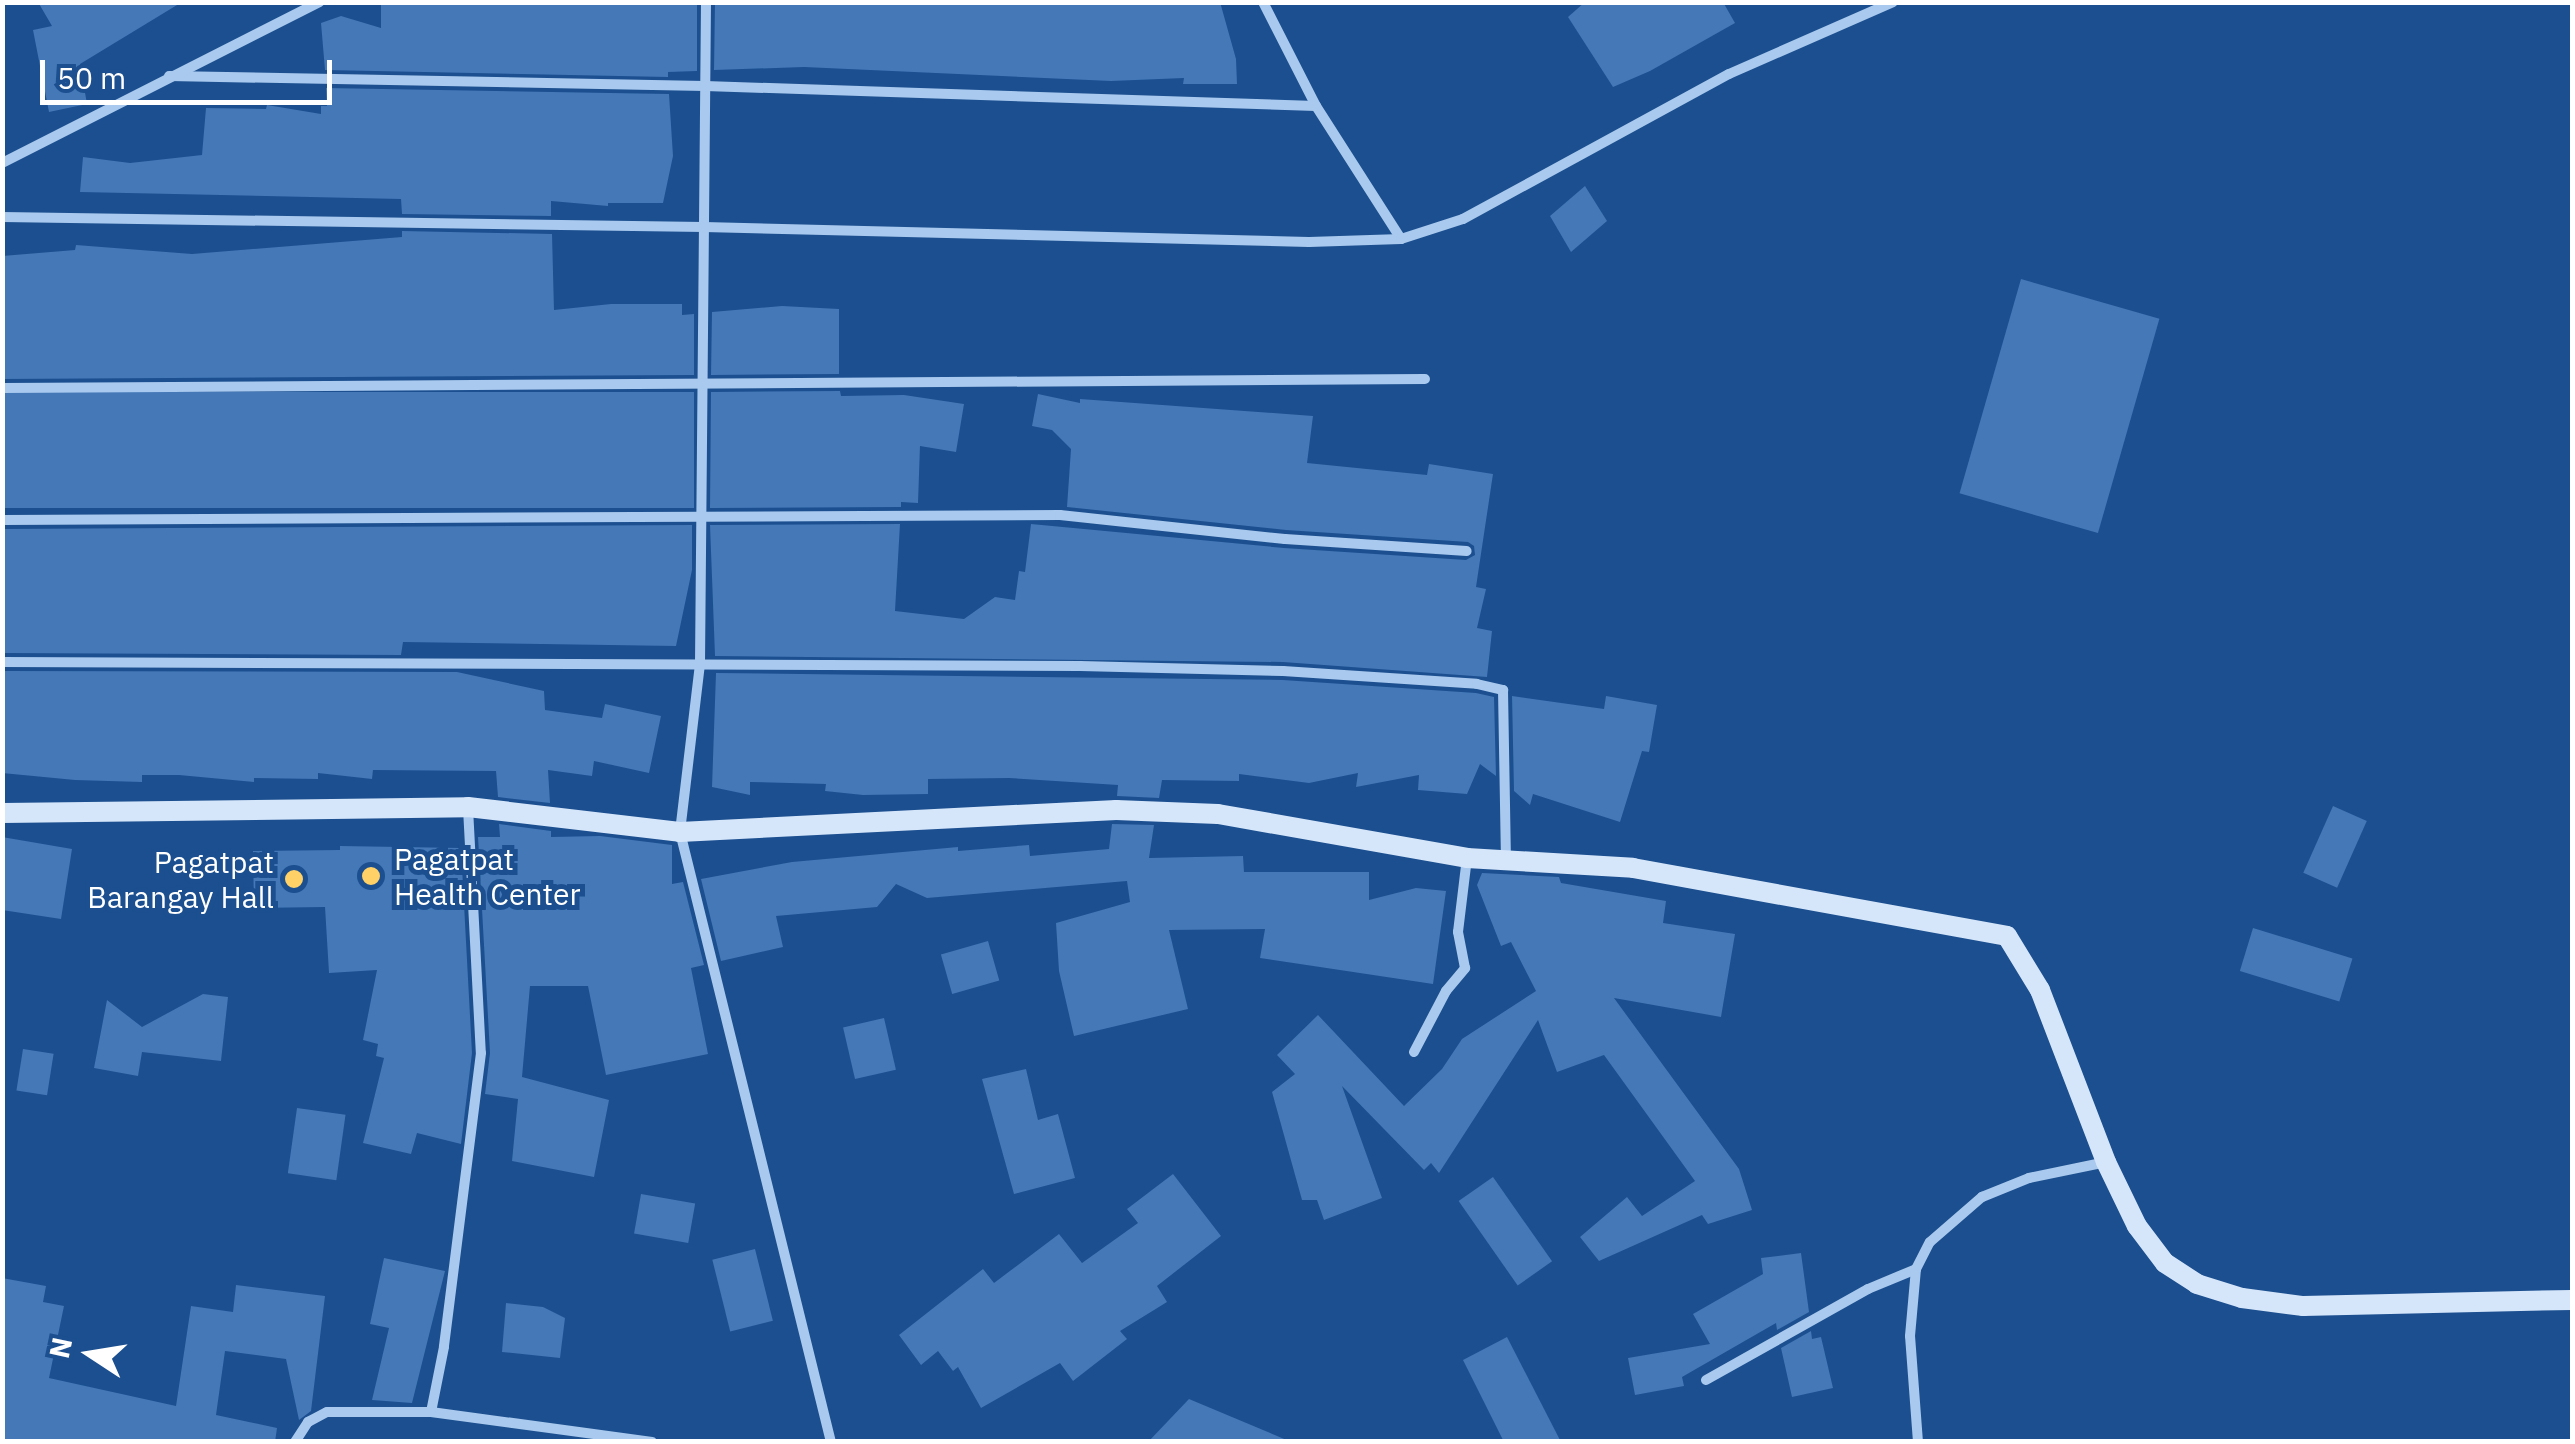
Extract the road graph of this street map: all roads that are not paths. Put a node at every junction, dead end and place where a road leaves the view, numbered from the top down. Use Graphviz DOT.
graph roads {
  1 [pos="320,2"];
  2 [pos="706,2"];
  3 [pos="1263,2"];
  4 [pos="1894,2"];
  5 [pos="169,76"];
  6 [pos="705,86"];
  7 [pos="1316,106"];
  8 [pos="2,164"];
  9 [pos="2,217"];
  10 [pos="704,227"];
  11 [pos="1401,240"];
  12 [pos="1424,379"];
  13 [pos="700,387"];
  14 [pos="2,388"];
  15 [pos="2,520"];
  16 [pos="701,520"];
  17 [pos="1467,551"];
  18 [pos="2,662"];
  19 [pos="700,664"];
  20 [pos="468,807"];
  21 [pos="2,813"];
  22 [pos="680,832"];
  23 [pos="1467,858"];
  24 [pos="1506,858"];
  25 [pos="1414,1052"];
  26 [pos="2106,1162"];
  27 [pos="1916,1268"];
  28 [pos="2572,1300"];
  29 [pos="1706,1380"];
  30 [pos="431,1412"];
  31 [pos="295,1442"];
  32 [pos="652,1442"];
  33 [pos="830,1442"];
  34 [pos="1918,1442"];
  1 -- 5 [label="street"];
  2 -- 6 [label="street"];
  3 -- 7 [label="street"];
  4 -- 11 [label="street"];
  5 -- 6 [label="street"];
  5 -- 8 [label="street"];
  6 -- 7 [label="street"];
  6 -- 10 [label="street"];
  7 -- 11 [label="street"];
  9 -- 10 [label="street"];
  10 -- 11 [label="street"];
  10 -- 13 [label="street"];
  12 -- 13 [label="street"];
  13 -- 14 [label="street"];
  13 -- 16 [label="street"];
  15 -- 16 [label="street"];
  16 -- 17 [label="street"];
  16 -- 19 [label="street"];
  18 -- 19 [label="street"];
  19 -- 22 [label="street"];
  19 -- 24 [label="street"];
  20 -- 21 [label="street"];
  20 -- 22 [label="street"];
  20 -- 30 [label="street"];
  22 -- 23 [label="street"];
  22 -- 33 [label="street"];
  23 -- 24 [label="street"];
  23 -- 25 [label="street"];
  24 -- 26 [label="street"];
  26 -- 27 [label="street"];
  26 -- 28 [label="street"];
  27 -- 29 [label="street"];
  27 -- 34 [label="street"];
  30 -- 31 [label="street"];
  30 -- 32 [label="street"];
}
